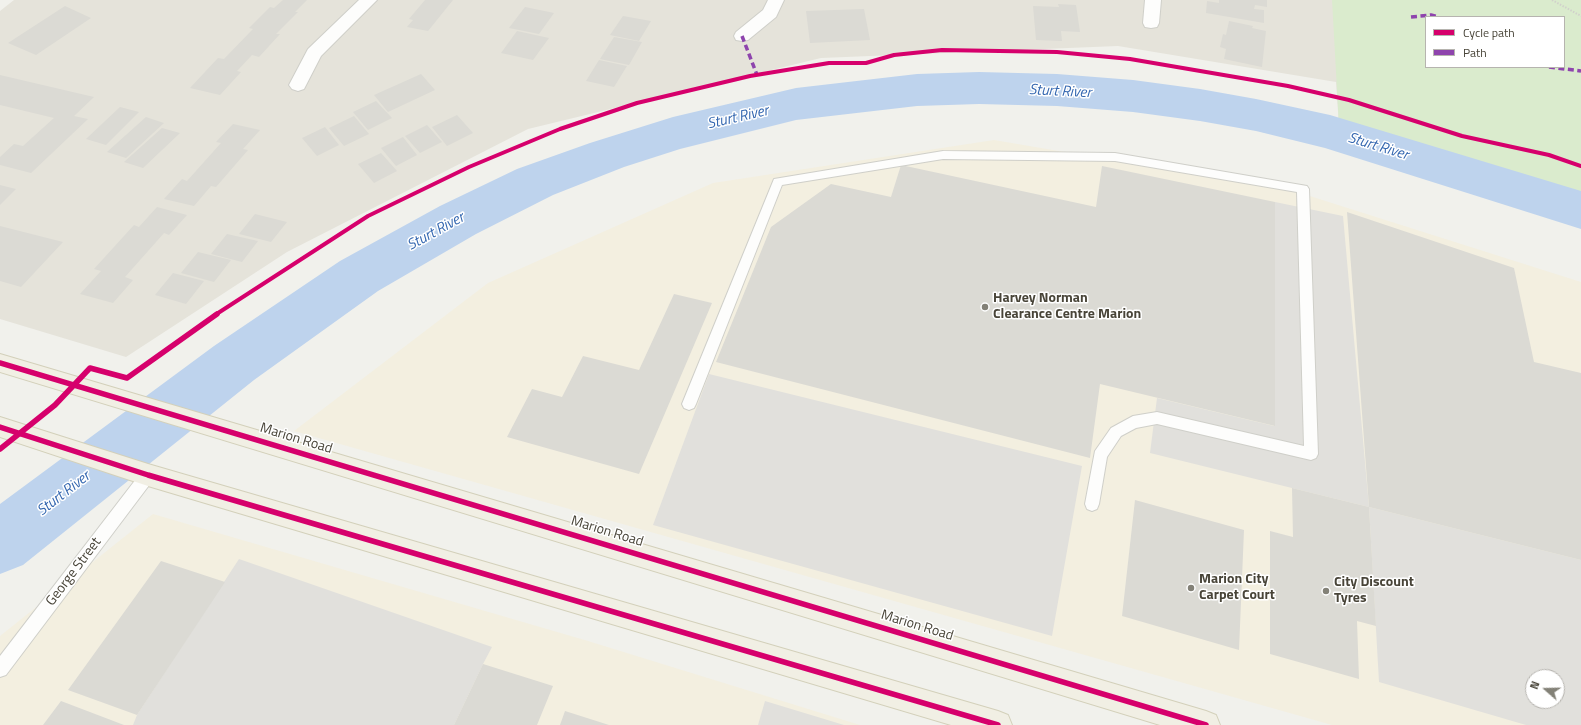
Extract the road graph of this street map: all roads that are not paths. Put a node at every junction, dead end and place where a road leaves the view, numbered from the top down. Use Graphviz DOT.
graph roads {
  1 [pos="369,0"];
  2 [pos="776,0"];
  3 [pos="1153,0"];
  4 [pos="1151,23"];
  5 [pos="742,36"];
  6 [pos="298,85"];
  7 [pos="0,363"];
  8 [pos="689,404"];
  9 [pos="10,430"];
  10 [pos="148,475"];
  11 [pos="1092,504"];
  12 [pos="0,669"];
  13 [pos="998,725"];
  14 [pos="1206,725"];
  1 -- 6 [label="street"];
  2 -- 5 [label="street"];
  3 -- 4 [label="street"];
  7 -- 14 [label="main road, Marion Road"];
  8 -- 11 [label="lane"];
  9 -- 10 [label="main road"];
  10 -- 12 [label="lane, George Street"];
  10 -- 13 [label="main road"];
}
